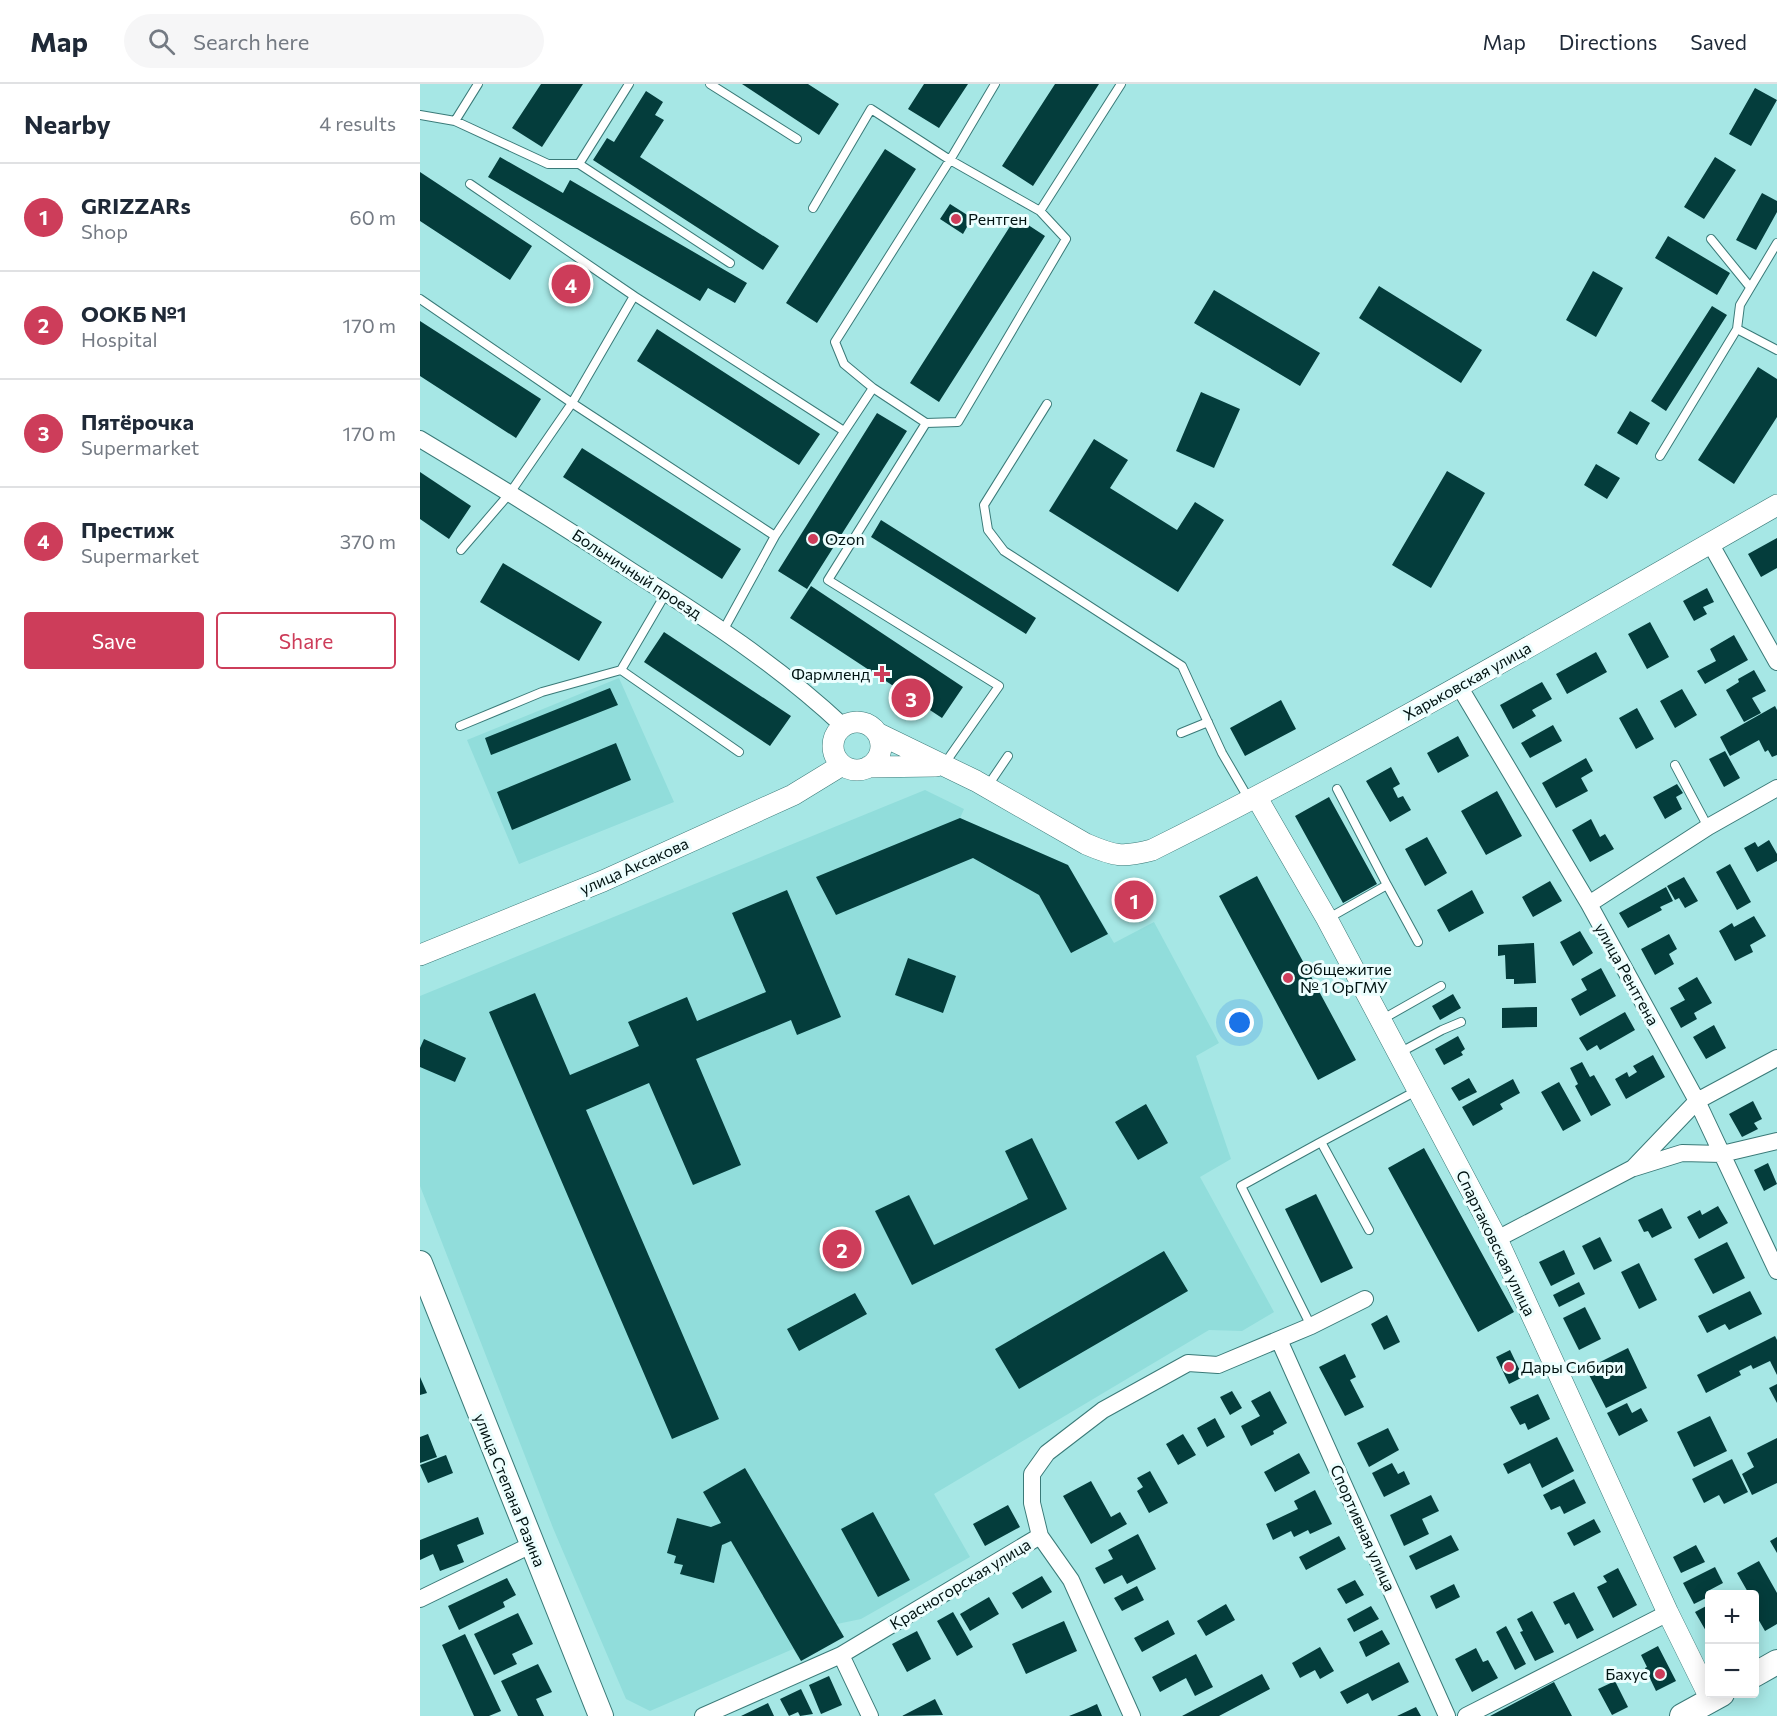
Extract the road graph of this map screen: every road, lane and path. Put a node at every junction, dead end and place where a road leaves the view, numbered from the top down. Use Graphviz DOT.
graph roads {
  1 [pos="478,84"];
  2 [pos="629,84"];
  3 [pos="710,84"];
  4 [pos="995,84"];
  5 [pos="1121,84"];
  6 [pos="420,115"];
  7 [pos="455,121"];
  8 [pos="797,140"];
  9 [pos="950,160"];
  10 [pos="579,164"];
  11 [pos="470,184"];
  12 [pos="813,208"];
  13 [pos="1040,211"];
  14 [pos="1711,239"];
  15 [pos="1777,243"];
  16 [pos="730,263"];
  17 [pos="1750,287"];
  18 [pos="634,296"];
  19 [pos="420,299"];
  20 [pos="1737,330"];
  21 [pos="1777,350"];
  22 [pos="873,388"];
  23 [pos="572,403"];
  24 [pos="1047,404"];
  25 [pos="926,423"];
  26 [pos="844,431"];
  27 [pos="420,439"];
  28 [pos="1660,456"];
  29 [pos="510,493"];
  30 [pos="1777,505"];
  31 [pos="775,536"];
  32 [pos="1710,543"];
  33 [pos="461,550"];
  34 [pos="666,593"];
  35 [pos="724,629"];
  36 [pos="1777,662"];
  37 [pos="621,670"];
  38 [pos="1459,686"];
  39 [pos="1208,722"];
  40 [pos="460,726"];
  41 [pos="843,726"];
  42 [pos="877,733"];
  43 [pos="1181,733"];
  44 [pos="739,753"];
  45 [pos="1008,756"];
  46 [pos="842,765"];
  47 [pos="1675,765"];
  48 [pos="942,766"];
  49 [pos="868,767"];
  50 [pos="987,788"];
  51 [pos="1777,788"];
  52 [pos="1337,789"];
  53 [pos="1253,800"];
  54 [pos="1708,827"];
  55 [pos="1387,885"];
  56 [pos="1589,904"];
  57 [pos="1327,919"];
  58 [pos="1418,942"];
  59 [pos="420,955"];
  60 [pos="1441,986"];
  61 [pos="1381,1020"];
  62 [pos="1461,1022"];
  63 [pos="1398,1053"];
  64 [pos="1777,1058"];
  65 [pos="1418,1090"];
  66 [pos="1697,1101"];
  67 [pos="1777,1141"];
  68 [pos="1321,1142"];
  69 [pos="1722,1154"];
  70 [pos="1633,1168"];
  71 [pos="1370,1230"];
  72 [pos="1497,1239"];
  73 [pos="420,1263"];
  74 [pos="1777,1271"];
  75 [pos="1365,1299"];
  76 [pos="1311,1326"];
  77 [pos="1279,1340"];
  78 [pos="1040,1536"];
  79 [pos="531,1545"];
  80 [pos="420,1599"];
  81 [pos="1668,1613"];
  82 [pos="841,1655"];
  83 [pos="1777,1662"];
  84 [pos="1759,1673"];
  85 [pos="1705,1676"];
  86 [pos="1715,1698"];
  87 [pos="601,1716"];
  88 [pos="703,1716"];
  89 [pos="870,1716"];
  90 [pos="1132,1716"];
  91 [pos="1447,1716"];
  92 [pos="1466,1716"];
  93 [pos="1682,1716"];
  1 -- 7 [label="lane"];
  2 -- 10 [label="lane"];
  3 -- 8 [label="lane"];
  4 -- 9 [label="lane"];
  5 -- 13 [label="lane"];
  6 -- 7 [label="lane"];
  7 -- 10 [label="lane"];
  9 -- 12 [label="lane"];
  9 -- 13 [label="lane"];
  9 -- 22 [label="lane"];
  10 -- 16 [label="lane"];
  11 -- 18 [label="lane"];
  13 -- 25 [label="lane"];
  14 -- 17 [label="lane"];
  15 -- 17 [label="lane"];
  17 -- 20 [label="lane"];
  18 -- 23 [label="lane"];
  18 -- 26 [label="lane"];
  19 -- 23 [label="lane"];
  20 -- 21 [label="lane"];
  20 -- 28 [label="lane"];
  22 -- 25 [label="lane"];
  22 -- 26 [label="lane"];
  23 -- 29 [label="lane"];
  23 -- 31 [label="lane"];
  24 -- 39 [label="lane"];
  25 -- 48 [label="lane"];
  26 -- 31 [label="lane"];
  27 -- 29 [label="street, Больничный проезд"];
  29 -- 33 [label="lane"];
  29 -- 34 [label="street, Больничный проезд"];
  30 -- 32 [label="street, Харьковская улица"];
  31 -- 35 [label="lane"];
  32 -- 36 [label="street"];
  32 -- 38 [label="street, Харьковская улица"];
  34 -- 35 [label="street, Больничный проезд"];
  34 -- 37 [label="lane"];
  35 -- 41 [label="street, Больничный проезд"];
  37 -- 40 [label="lane"];
  37 -- 44 [label="lane"];
  38 -- 53 [label="street, Харьковская улица"];
  38 -- 56 [label="street, улица Рентгена"];
  39 -- 43 [label="lane"];
  39 -- 53 [label="lane"];
  41 -- 42 [label="street"];
  41 -- 46 [label="street"];
  42 -- 48 [label="street"];
  42 -- 49 [label="street"];
  45 -- 50 [label="lane"];
  46 -- 49 [label="street"];
  46 -- 59 [label="street, улица Аксакова"];
  47 -- 54 [label="lane"];
  48 -- 49 [label="street"];
  48 -- 50 [label="street"];
  50 -- 53 [label="street, Харьковская улица"];
  51 -- 54 [label="street"];
  52 -- 55 [label="lane"];
  53 -- 57 [label="street, Спартаковская улица"];
  54 -- 56 [label="street"];
  55 -- 57 [label="lane"];
  55 -- 58 [label="lane"];
  56 -- 66 [label="street, улица Рентгена"];
  57 -- 61 [label="street, Спартаковская улица"];
  60 -- 61 [label="lane"];
  61 -- 63 [label="street, Спартаковская улица"];
  62 -- 63 [label="lane"];
  63 -- 65 [label="street, Спартаковская улица"];
  64 -- 66 [label="street"];
  65 -- 68 [label="lane"];
  65 -- 72 [label="street, Спартаковская улица"];
  66 -- 69 [label="street, улица Рентгена"];
  66 -- 70 [label="street"];
  67 -- 69 [label="street"];
  68 -- 71 [label="lane"];
  68 -- 76 [label="lane"];
  69 -- 70 [label="street"];
  69 -- 74 [label="street, улица Рентгена"];
  70 -- 72 [label="street"];
  72 -- 81 [label="street, Спартаковская улица"];
  73 -- 79 [label="main road, улица Степана Разина"];
  75 -- 76 [label="street, Красногорская улица"];
  76 -- 77 [label="street, Красногорская улица"];
  77 -- 78 [label="street, Красногорская улица"];
  77 -- 91 [label="street, Спортивная улица"];
  78 -- 82 [label="street, Красногорская улица"];
  78 -- 90 [label="street"];
  79 -- 80 [label="street"];
  79 -- 87 [label="main road, улица Степана Разина"];
  81 -- 85 [label="street, Спартаковская улица"];
  81 -- 92 [label="street"];
  82 -- 88 [label="street, Красногорская улица"];
  82 -- 89 [label="street"];
  83 -- 84 [label="main road"];
  86 -- 93 [label="main road"];
}
